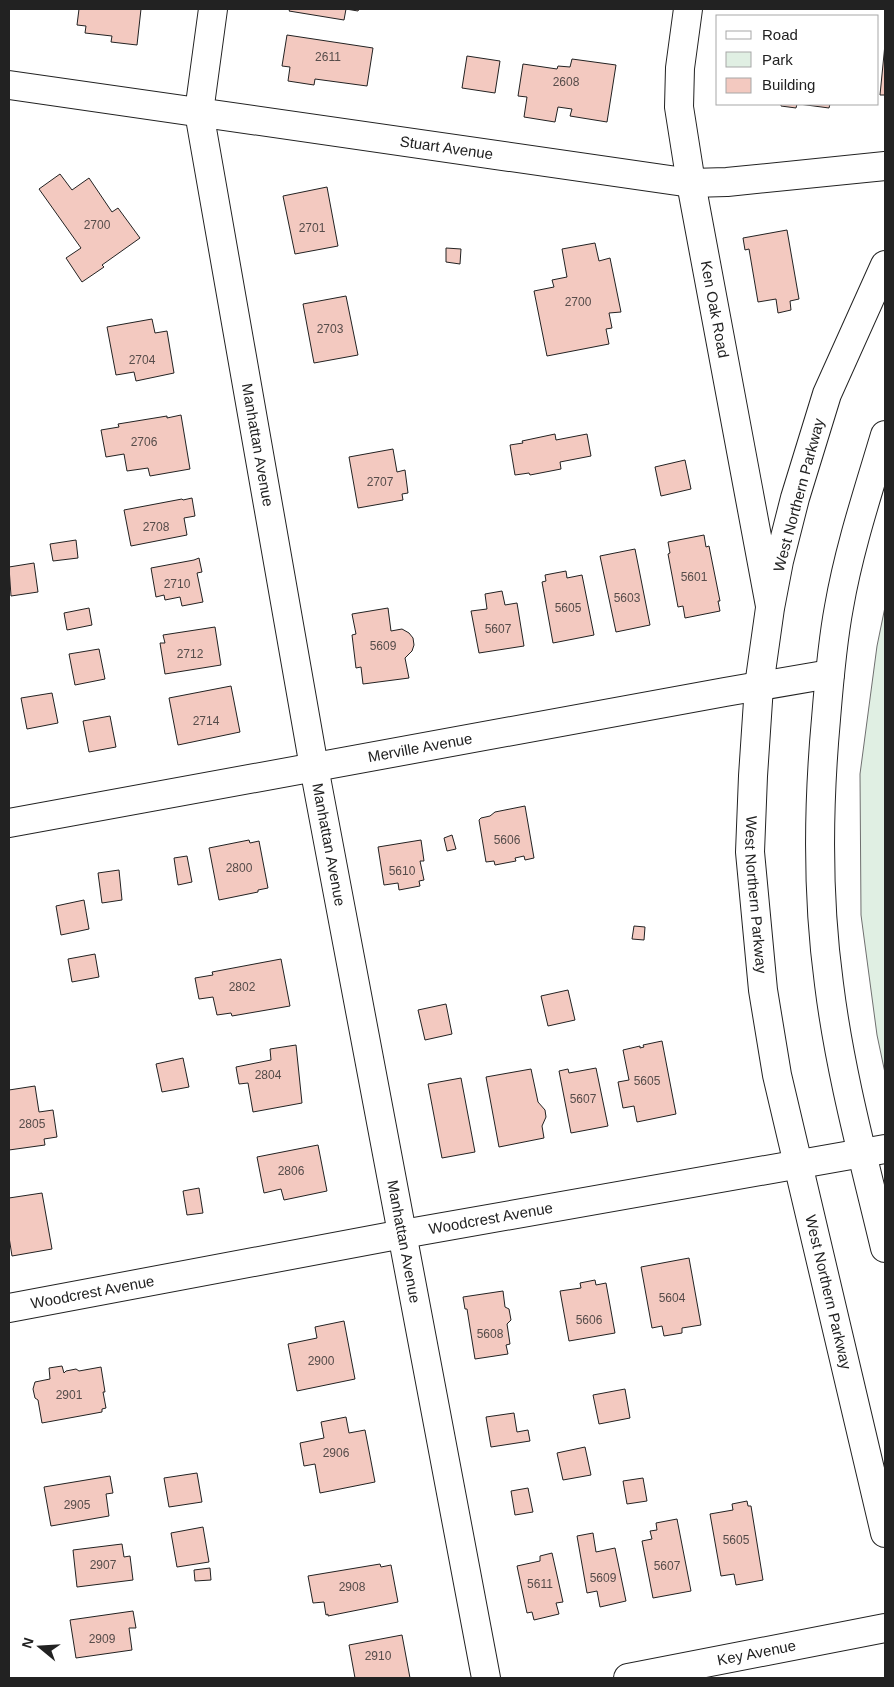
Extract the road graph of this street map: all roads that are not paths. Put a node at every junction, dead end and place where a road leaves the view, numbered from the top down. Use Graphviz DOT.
graph roads {
  1 [pos="213,9"];
  2 [pos="688,9"];
  3 [pos="9,85"];
  4 [pos="199,112"];
  5 [pos="885,166"];
  6 [pos="691,183"];
  7 [pos="885,265"];
  8 [pos="885,435"];
  9 [pos="770,608"];
  10 [pos="830,674"];
  11 [pos="759,686"];
  12 [pos="314,767"];
  13 [pos="9,823"];
  14 [pos="874,1151"];
  15 [pos="798,1166"];
  16 [pos="403,1234"];
  17 [pos="885,1248"];
  18 [pos="9,1308"];
  19 [pos="885,1533"];
  20 [pos="885,1628"];
  21 [pos="486,1678"];
  22 [pos="628,1678"];
  1 -- 4 [label="street, Manhattan Avenue"];
  2 -- 6 [label="street, Ken Oak Road"];
  3 -- 4 [label="street, Stuart Avenue"];
  4 -- 6 [label="street, Stuart Avenue"];
  4 -- 12 [label="street, Manhattan Avenue"];
  5 -- 6 [label="street, Stuart Avenue"];
  6 -- 9 [label="street, Ken Oak Road"];
  7 -- 9 [label="street, West Northern Parkway"];
  8 -- 10 [label="street"];
  9 -- 11 [label="street, West Northern Parkway"];
  10 -- 11 [label="street, Merville Avenue"];
  10 -- 14 [label="street"];
  11 -- 12 [label="street, Merville Avenue"];
  11 -- 15 [label="street, West Northern Parkway"];
  12 -- 13 [label="street, Merville Avenue"];
  12 -- 16 [label="street, Manhattan Avenue"];
  14 -- 15 [label="street, Woodcrest Avenue"];
  14 -- 17 [label="street"];
  15 -- 16 [label="street, Woodcrest Avenue"];
  15 -- 19 [label="street, West Northern Parkway"];
  16 -- 18 [label="street, Woodcrest Avenue"];
  16 -- 21 [label="street, Manhattan Avenue"];
  20 -- 22 [label="street, Key Avenue"];
}
